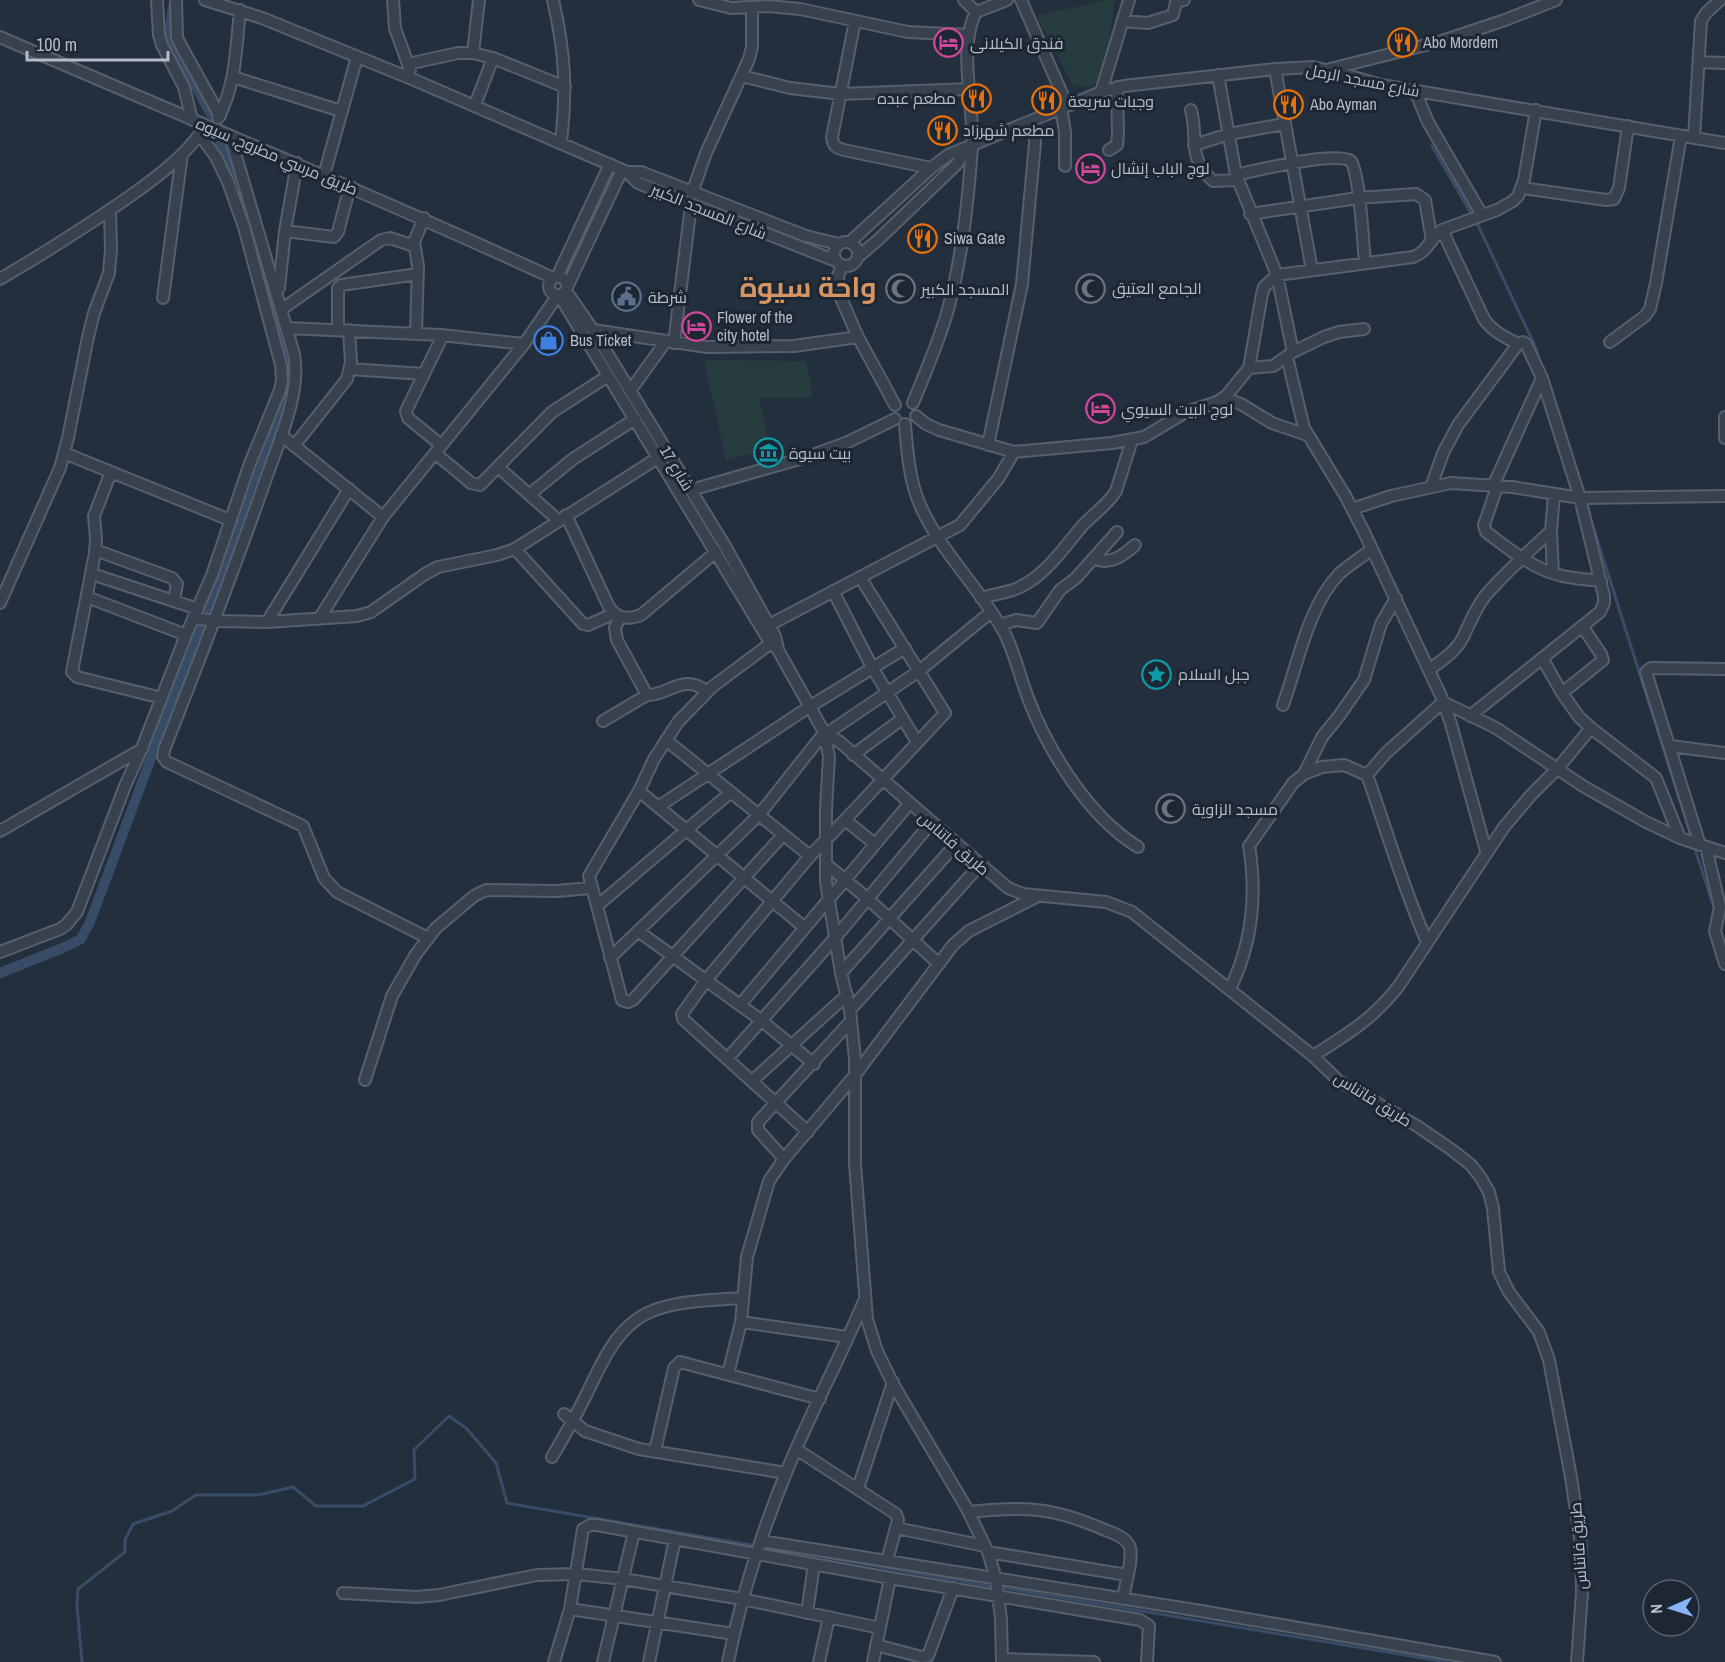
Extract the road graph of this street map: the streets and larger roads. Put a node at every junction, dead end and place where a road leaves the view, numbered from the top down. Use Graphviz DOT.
graph roads {
  1 [pos="157,0"];
  2 [pos="176,0"];
  3 [pos="205,0"];
  4 [pos="393,0"];
  5 [pos="480,0"];
  6 [pos="552,0"];
  7 [pos="699,0"];
  8 [pos="964,0"];
  9 [pos="1007,0"];
  10 [pos="1021,0"];
  11 [pos="1129,0"];
  12 [pos="1184,0"];
  13 [pos="1556,0"];
  14 [pos="1720,0"];
  15 [pos="801,4"];
  16 [pos="752,8"];
  17 [pos="240,10"];
  18 [pos="976,12"];
  19 [pos="855,21"];
  20 [pos="1122,21"];
  21 [pos="968,35"];
  22 [pos="0,37"];
  23 [pos="473,53"];
  24 [pos="357,57"];
  25 [pos="493,58"];
  26 [pos="1699,62"];
  27 [pos="408,63"];
  28 [pos="1725,63"];
  29 [pos="1275,69"];
  30 [pos="1327,70"];
  31 [pos="1218,75"];
  32 [pos="742,76"];
  33 [pos="233,77"];
  34 [pos="412,79"];
  35 [pos="566,87"];
  36 [pos="1117,87"];
  37 [pos="969,89"];
  38 [pos="1415,90"];
  39 [pos="1101,92"];
  40 [pos="841,94"];
  41 [pos="475,105"];
  42 [pos="1064,107"];
  43 [pos="1191,110"];
  44 [pos="1536,110"];
  45 [pos="341,111"];
  46 [pos="220,116"];
  47 [pos="192,120"];
  48 [pos="1033,120"];
  49 [pos="1284,124"];
  50 [pos="1628,126"];
  51 [pos="206,130"];
  52 [pos="1229,134"];
  53 [pos="230,136"];
  54 [pos="1681,136"];
  55 [pos="1695,138"];
  56 [pos="561,142"];
  57 [pos="1725,143"];
  58 [pos="1194,144"];
  59 [pos="972,145"];
  60 [pos="1109,150"];
  61 [pos="182,154"];
  62 [pos="297,163"];
  63 [pos="1292,163"];
  64 [pos="610,164"];
  65 [pos="1065,166"];
  66 [pos="931,168"];
  67 [pos="625,171"];
  68 [pos="324,175"];
  69 [pos="1237,178"];
  70 [pos="350,186"];
  71 [pos="1522,188"];
  72 [pos="692,193"];
  73 [pos="1358,198"];
  74 [pos="691,205"];
  75 [pos="1300,206"];
  76 [pos="110,210"];
  77 [pos="1250,214"];
  78 [pos="1482,215"];
  79 [pos="424,218"];
  80 [pos="584,220"];
  81 [pos="596,225"];
  82 [pos="1442,230"];
  83 [pos="285,231"];
  84 [pos="1431,241"];
  85 [pos="845,243"];
  86 [pos="414,246"];
  87 [pos="858,257"];
  88 [pos="839,263"];
  89 [pos="1365,263"];
  90 [pos="1312,270"];
  91 [pos="418,274"];
  92 [pos="1277,275"];
  93 [pos="555,278"];
  94 [pos="0,279"];
  95 [pos="563,292"];
  96 [pos="278,294"];
  97 [pos="163,298"];
  98 [pos="282,309"];
  99 [pos="287,328"];
  100 [pos="1364,329"];
  101 [pos="344,330"];
  102 [pos="593,330"];
  103 [pos="416,333"];
  104 [pos="443,335"];
  105 [pos="858,337"];
  106 [pos="670,342"];
  107 [pos="1610,342"];
  108 [pos="524,344"];
  109 [pos="1518,344"];
  110 [pos="1290,355"];
  111 [pos="1249,368"];
  112 [pos="350,369"];
  113 [pos="423,374"];
  114 [pos="608,376"];
  115 [pos="1542,378"];
  116 [pos="630,391"];
  117 [pos="1224,398"];
  118 [pos="913,403"];
  119 [pos="895,405"];
  120 [pos="916,416"];
  121 [pos="1725,417"];
  122 [pos="635,419"];
  123 [pos="900,422"];
  124 [pos="281,435"];
  125 [pos="1307,435"];
  126 [pos="1725,438"];
  127 [pos="1131,440"];
  128 [pos="988,445"];
  129 [pos="294,446"];
  130 [pos="438,449"];
  131 [pos="1014,452"];
  132 [pos="64,453"];
  133 [pos="659,458"];
  134 [pos="498,467"];
  135 [pos="111,472"];
  136 [pos="1495,486"];
  137 [pos="1431,487"];
  138 [pos="349,489"];
  139 [pos="691,490"];
  140 [pos="530,494"];
  141 [pos="1554,494"];
  142 [pos="1725,496"];
  143 [pos="1580,498"];
  144 [pos="1352,509"];
  145 [pos="383,517"];
  146 [pos="562,517"];
  147 [pos="230,520"];
  148 [pos="1551,531"];
  149 [pos="1117,532"];
  150 [pos="937,538"];
  151 [pos="1135,545"];
  152 [pos="515,549"];
  153 [pos="1372,549"];
  154 [pos="95,550"];
  155 [pos="716,552"];
  156 [pos="1094,558"];
  157 [pos="1521,558"];
  158 [pos="1553,573"];
  159 [pos="92,574"];
  160 [pos="1089,576"];
  161 [pos="860,577"];
  162 [pos="1076,578"];
  163 [pos="1601,581"];
  164 [pos="833,591"];
  165 [pos="87,597"];
  166 [pos="981,597"];
  167 [pos="1396,598"];
  168 [pos="174,600"];
  169 [pos="0,603"];
  170 [pos="991,612"];
  171 [pos="196,614"];
  172 [pos="617,615"];
  173 [pos="319,620"];
  174 [pos="215,621"];
  175 [pos="267,622"];
  176 [pos="769,625"];
  177 [pos="1000,625"];
  178 [pos="1582,626"];
  179 [pos="186,635"];
  180 [pos="775,646"];
  181 [pos="904,648"];
  182 [pos="1542,658"];
  183 [pos="872,667"];
  184 [pos="1430,669"];
  185 [pos="1725,669"];
  186 [pos="919,671"];
  187 [pos="708,691"];
  188 [pos="888,693"];
  189 [pos="1563,693"];
  190 [pos="647,695"];
  191 [pos="162,698"];
  192 [pos="1443,702"];
  193 [pos="1283,705"];
  194 [pos="809,707"];
  195 [pos="1470,716"];
  196 [pos="902,719"];
  197 [pos="603,720"];
  198 [pos="1591,728"];
  199 [pos="824,735"];
  200 [pos="666,740"];
  201 [pos="917,742"];
  202 [pos="1671,746"];
  203 [pos="142,748"];
  204 [pos="1725,753"];
  205 [pos="853,755"];
  206 [pos="1558,768"];
  207 [pos="707,774"];
  208 [pos="1304,774"];
  209 [pos="1367,775"];
  210 [pos="882,780"];
  211 [pos="639,791"];
  212 [pos="731,792"];
  213 [pos="909,804"];
  214 [pos="657,807"];
  215 [pos="759,815"];
  216 [pos="845,820"];
  217 [pos="931,823"];
  218 [pos="0,831"];
  219 [pos="685,831"];
  220 [pos="783,835"];
  221 [pos="826,838"];
  222 [pos="1680,838"];
  223 [pos="875,844"];
  224 [pos="956,844"];
  225 [pos="1703,846"];
  226 [pos="1138,847"];
  227 [pos="1486,851"];
  228 [pos="1725,853"];
  229 [pos="716,856"];
  230 [pos="810,856"];
  231 [pos="825,864"];
  232 [pos="980,865"];
  233 [pos="744,878"];
  234 [pos="846,880"];
  235 [pos="590,888"];
  236 [pos="1038,896"];
  237 [pos="868,899"];
  238 [pos="773,900"];
  239 [pos="828,901"];
  240 [pos="597,906"];
  241 [pos="890,918"];
  242 [pos="805,928"];
  243 [pos="638,931"];
  244 [pos="428,938"];
  245 [pos="835,938"];
  246 [pos="913,939"];
  247 [pos="1427,942"];
  248 [pos="0,952"];
  249 [pos="672,955"];
  250 [pos="610,958"];
  251 [pos="939,964"];
  252 [pos="1725,964"];
  253 [pos="841,973"];
  254 [pos="707,979"];
  255 [pos="1230,989"];
  256 [pos="847,995"];
  257 [pos="740,1005"];
  258 [pos="851,1015"];
  259 [pos="762,1021"];
  260 [pos="792,1045"];
  261 [pos="1312,1056"];
  262 [pos="727,1059"];
  263 [pos="814,1064"];
  264 [pos="855,1076"];
  265 [pos="365,1080"];
  266 [pos="752,1081"];
  267 [pos="776,1102"];
  268 [pos="808,1132"];
  269 [pos="784,1159"];
  270 [pos="743,1298"];
  271 [pos="864,1301"];
  272 [pos="741,1322"];
  273 [pos="847,1338"];
  274 [pos="728,1374"];
  275 [pos="893,1382"];
  276 [pos="820,1399"];
  277 [pos="568,1418"];
  278 [pos="796,1449"];
  279 [pos="656,1451"];
  280 [pos="552,1457"];
  281 [pos="786,1473"];
  282 [pos="858,1488"];
  283 [pos="969,1512"];
  284 [pos="896,1528"];
  285 [pos="634,1532"];
  286 [pos="675,1539"];
  287 [pos="761,1541"];
  288 [pos="987,1549"];
  289 [pos="756,1554"];
  290 [pos="887,1562"];
  291 [pos="814,1564"];
  292 [pos="577,1574"];
  293 [pos="1127,1575"];
  294 [pos="890,1578"];
  295 [pos="623,1579"];
  296 [pos="996,1579"];
  297 [pos="665,1585"];
  298 [pos="953,1588"];
  299 [pos="343,1593"];
  300 [pos="997,1595"];
  301 [pos="742,1599"];
  302 [pos="1122,1599"];
  303 [pos="570,1609"];
  304 [pos="807,1613"];
  305 [pos="614,1616"];
  306 [pos="829,1617"];
  307 [pos="658,1622"];
  308 [pos="880,1628"];
  309 [pos="734,1634"];
  310 [pos="876,1645"];
  311 [pos="1002,1660"];
  312 [pos="554,1662"];
  313 [pos="603,1662"];
  314 [pos="649,1662"];
  315 [pos="728,1662"];
  316 [pos="819,1662"];
  317 [pos="873,1662"];
  318 [pos="1095,1662"];
  319 [pos="1147,1662"];
  320 [pos="1495,1662"];
  321 [pos="1577,1662"];
  1 -- 47 [label="street"];
  2 -- 46 [label="street"];
  3 -- 17 [label="street"];
  4 -- 27 [label="street"];
  5 -- 23 [label="street"];
  6 -- 35 [label="street"];
  7 -- 16 [label="street"];
  8 -- 18 [label="street"];
  9 -- 18 [label="street"];
  10 -- 42 [label="street"];
  11 -- 20 [label="street"];
  12 -- 20 [label="street"];
  13 -- 30 [label="street"];
  14 -- 26 [label="street"];
  15 -- 16 [label="street"];
  15 -- 19 [label="street"];
  16 -- 32 [label="street"];
  17 -- 24 [label="street"];
  17 -- 33 [label="street"];
  18 -- 21 [label="street"];
  19 -- 21 [label="street"];
  19 -- 40 [label="street"];
  20 -- 39 [label="street"];
  21 -- 37 [label="street"];
  22 -- 47 [label="street, طريق مرسي مطروح, سيوه"];
  23 -- 25 [label="street"];
  23 -- 27 [label="street"];
  24 -- 34 [label="street"];
  24 -- 45 [label="street"];
  25 -- 35 [label="street"];
  25 -- 41 [label="street"];
  26 -- 28 [label="street"];
  26 -- 55 [label="street"];
  27 -- 34 [label="street"];
  29 -- 30 [label="street, شارع مسجد الرمل"];
  29 -- 31 [label="street, شارع مسجد الرمل"];
  29 -- 49 [label="street"];
  30 -- 38 [label="street, شارع مسجد الرمل"];
  31 -- 36 [label="street, شارع مسجد الرمل"];
  31 -- 52 [label="street"];
  32 -- 40 [label="street"];
  32 -- 72 [label="street"];
  33 -- 45 [label="street"];
  33 -- 46 [label="street"];
  34 -- 41 [label="street"];
  35 -- 56 [label="street"];
  36 -- 39 [label="street, شارع مسجد الرمل"];
  36 -- 60 [label="street"];
  37 -- 40 [label="street"];
  37 -- 59 [label="street"];
  38 -- 44 [label="street, شارع مسجد الرمل"];
  38 -- 78 [label="street"];
  39 -- 42 [label="street, شارع مسجد الرمل"];
  40 -- 66 [label="street"];
  41 -- 56 [label="street"];
  42 -- 48 [label="street, شارع مسجد الرمل"];
  42 -- 65 [label="street"];
  43 -- 58 [label="street"];
  44 -- 50 [label="street, شارع مسجد الرمل"];
  44 -- 71 [label="street"];
  45 -- 68 [label="street"];
  46 -- 51 [label="street"];
  47 -- 51 [label="street, طريق مرسي مطروح, سيوه"];
  48 -- 59 [label="street, شارع مسجد الرمل"];
  48 -- 128 [label="street"];
  49 -- 52 [label="street"];
  49 -- 63 [label="street"];
  50 -- 54 [label="street, شارع مسجد الرمل"];
  50 -- 71 [label="street"];
  51 -- 53 [label="street, طريق مرسي مطروح, سيوه"];
  51 -- 61 [label="street"];
  51 -- 147 [label="street"];
  52 -- 58 [label="street"];
  52 -- 69 [label="street"];
  53 -- 62 [label="street, طريق مرسي مطروح, سيوه"];
  53 -- 96 [label="street"];
  54 -- 55 [label="street, شارع مسجد الرمل"];
  54 -- 107 [label="street"];
  55 -- 57 [label="street, شارع مسجد الرمل"];
  56 -- 64 [label="street"];
  58 -- 69 [label="street"];
  59 -- 66 [label="street"];
  59 -- 87 [label="street"];
  59 -- 118 [label="street"];
  61 -- 76 [label="street"];
  61 -- 97 [label="street"];
  62 -- 68 [label="street, طريق مرسي مطروح, سيوه"];
  62 -- 83 [label="street"];
  63 -- 69 [label="street"];
  63 -- 73 [label="street"];
  63 -- 75 [label="street"];
  64 -- 67 [label="street"];
  64 -- 80 [label="street"];
  66 -- 85 [label="street"];
  67 -- 72 [label="street, شارع المسجد الكبير"];
  67 -- 74 [label="street, شارع المسجد الكبير"];
  67 -- 81 [label="street"];
  68 -- 70 [label="street, طريق مرسي مطروح, سيوه"];
  69 -- 77 [label="street"];
  70 -- 79 [label="street, طريق مرسي مطروح, سيوه"];
  70 -- 83 [label="street"];
  71 -- 78 [label="street"];
  72 -- 85 [label="street, شارع المسجد الكبير"];
  73 -- 75 [label="street"];
  73 -- 84 [label="street"];
  73 -- 89 [label="street"];
  74 -- 88 [label="street, شارع المسجد الكبير"];
  74 -- 106 [label="street"];
  75 -- 77 [label="street"];
  75 -- 90 [label="street"];
  76 -- 94 [label="street"];
  76 -- 132 [label="street"];
  77 -- 92 [label="street"];
  78 -- 82 [label="street"];
  79 -- 86 [label="street"];
  79 -- 93 [label="street, طريق مرسي مطروح, سيوه"];
  80 -- 81 [label="street"];
  80 -- 93 [label="street"];
  81 -- 95 [label="street"];
  82 -- 84 [label="street"];
  82 -- 109 [label="street"];
  83 -- 96 [label="street"];
  84 -- 89 [label="street"];
  85 -- 87 [label="street"];
  85 -- 88 [label="street"];
  86 -- 91 [label="street"];
  86 -- 98 [label="street"];
  87 -- 88 [label="street"];
  88 -- 105 [label="street"];
  89 -- 90 [label="street"];
  90 -- 92 [label="street"];
  91 -- 101 [label="street"];
  91 -- 103 [label="street"];
  92 -- 110 [label="street"];
  92 -- 111 [label="street"];
  93 -- 95 [label="street, طريق مرسي مطروح, سيوه"];
  93 -- 95 [label="street"];
  95 -- 102 [label="street, شارع 17"];
  95 -- 108 [label="street"];
  95 -- 114 [label="street, شارع 17"];
  96 -- 98 [label="street"];
  98 -- 99 [label="street"];
  99 -- 101 [label="street"];
  99 -- 124 [label="street"];
  100 -- 110 [label="street"];
  101 -- 103 [label="street"];
  101 -- 112 [label="street"];
  102 -- 106 [label="street"];
  102 -- 116 [label="street, شارع 17"];
  103 -- 104 [label="street"];
  104 -- 108 [label="street"];
  104 -- 113 [label="street"];
  105 -- 106 [label="street"];
  105 -- 119 [label="street"];
  106 -- 116 [label="street"];
  108 -- 130 [label="street"];
  109 -- 115 [label="street"];
  109 -- 137 [label="street"];
  110 -- 111 [label="street"];
  110 -- 125 [label="street"];
  111 -- 117 [label="street"];
  112 -- 113 [label="street"];
  112 -- 129 [label="street"];
  113 -- 130 [label="street"];
  114 -- 122 [label="street, شارع 17"];
  114 -- 134 [label="street"];
  115 -- 136 [label="street"];
  115 -- 143 [label="street"];
  116 -- 139 [label="street, شارع 17"];
  117 -- 125 [label="street"];
  117 -- 127 [label="street"];
  118 -- 119 [label="street"];
  118 -- 120 [label="street"];
  119 -- 123 [label="street"];
  120 -- 123 [label="street"];
  120 -- 128 [label="street"];
  121 -- 126 [label="street"];
  122 -- 133 [label="street, شارع 17"];
  122 -- 140 [label="street"];
  123 -- 139 [label="street"];
  123 -- 150 [label="street"];
  124 -- 129 [label="street"];
  124 -- 174 [label="street"];
  125 -- 144 [label="street"];
  127 -- 131 [label="street"];
  127 -- 166 [label="street"];
  128 -- 131 [label="street"];
  129 -- 138 [label="street"];
  130 -- 134 [label="street"];
  130 -- 145 [label="street"];
  131 -- 150 [label="street"];
  132 -- 135 [label="street"];
  132 -- 169 [label="street"];
  133 -- 146 [label="street"];
  133 -- 155 [label="street, شارع 17"];
  134 -- 140 [label="street"];
  135 -- 147 [label="street"];
  135 -- 154 [label="street"];
  136 -- 137 [label="street"];
  136 -- 141 [label="street"];
  136 -- 157 [label="street"];
  137 -- 144 [label="street"];
  138 -- 145 [label="street"];
  138 -- 175 [label="street"];
  139 -- 176 [label="street, شارع 17"];
  140 -- 146 [label="street"];
  141 -- 143 [label="street"];
  141 -- 148 [label="street"];
  142 -- 143 [label="street"];
  143 -- 163 [label="street"];
  144 -- 153 [label="street"];
  145 -- 173 [label="street"];
  146 -- 152 [label="street"];
  146 -- 172 [label="street"];
  147 -- 171 [label="street"];
  148 -- 157 [label="street"];
  148 -- 158 [label="street"];
  149 -- 156 [label="street"];
  150 -- 161 [label="street"];
  150 -- 166 [label="street"];
  151 -- 156 [label="street"];
  152 -- 172 [label="street"];
  152 -- 173 [label="street"];
  153 -- 167 [label="street"];
  153 -- 193 [label="street"];
  154 -- 159 [label="street"];
  154 -- 168 [label="street"];
  155 -- 172 [label="street"];
  155 -- 180 [label="street, شارع 17"];
  156 -- 162 [label="street"];
  157 -- 158 [label="street"];
  157 -- 184 [label="street"];
  158 -- 163 [label="street"];
  159 -- 165 [label="street"];
  159 -- 168 [label="street"];
  160 -- 162 [label="street"];
  161 -- 164 [label="street"];
  161 -- 181 [label="street"];
  162 -- 177 [label="street"];
  163 -- 178 [label="street"];
  164 -- 176 [label="street"];
  164 -- 183 [label="street"];
  165 -- 179 [label="street"];
  165 -- 191 [label="street"];
  166 -- 170 [label="street"];
  167 -- 184 [label="street"];
  167 -- 208 [label="street"];
  168 -- 171 [label="street"];
  170 -- 177 [label="street"];
  170 -- 186 [label="street"];
  171 -- 174 [label="street"];
  171 -- 179 [label="street"];
  172 -- 190 [label="street"];
  173 -- 175 [label="street"];
  174 -- 175 [label="street"];
  174 -- 244 [label="street"];
  176 -- 180 [label="street, شارع 17"];
  177 -- 226 [label="street"];
  178 -- 182 [label="street"];
  178 -- 189 [label="street"];
  179 -- 191 [label="street"];
  180 -- 187 [label="street"];
  180 -- 194 [label="street, شارع 17"];
  181 -- 183 [label="street"];
  181 -- 186 [label="street"];
  182 -- 189 [label="street"];
  182 -- 195 [label="street"];
  183 -- 188 [label="street"];
  183 -- 194 [label="street"];
  184 -- 192 [label="street"];
  185 -- 202 [label="street"];
  186 -- 188 [label="street"];
  186 -- 201 [label="street"];
  187 -- 190 [label="street"];
  187 -- 200 [label="street"];
  188 -- 196 [label="street"];
  188 -- 199 [label="street"];
  189 -- 198 [label="street"];
  190 -- 197 [label="street"];
  191 -- 203 [label="street"];
  192 -- 195 [label="street"];
  192 -- 209 [label="street"];
  192 -- 227 [label="street"];
  194 -- 199 [label="street, شارع 17"];
  194 -- 207 [label="street"];
  195 -- 206 [label="street"];
  196 -- 201 [label="street"];
  196 -- 205 [label="street"];
  198 -- 206 [label="street"];
  198 -- 222 [label="street"];
  199 -- 205 [label="street, طريق فاتناس"];
  199 -- 215 [label="street"];
  199 -- 221 [label="street"];
  200 -- 207 [label="street"];
  200 -- 211 [label="street"];
  201 -- 210 [label="street"];
  202 -- 204 [label="street"];
  202 -- 225 [label="street"];
  203 -- 218 [label="street"];
  203 -- 248 [label="street"];
  205 -- 210 [label="street, طريق فاتناس"];
  206 -- 222 [label="street"];
  206 -- 227 [label="street"];
  207 -- 212 [label="street"];
  207 -- 214 [label="street"];
  208 -- 209 [label="street"];
  208 -- 255 [label="street"];
  209 -- 247 [label="street"];
  210 -- 213 [label="street, طريق فاتناس"];
  210 -- 216 [label="street"];
  211 -- 214 [label="street"];
  211 -- 235 [label="street"];
  212 -- 215 [label="street"];
  212 -- 219 [label="street"];
  213 -- 217 [label="street, طريق فاتناس"];
  213 -- 223 [label="street"];
  214 -- 219 [label="street"];
  215 -- 220 [label="street"];
  215 -- 229 [label="street"];
  216 -- 221 [label="street"];
  216 -- 223 [label="street"];
  217 -- 224 [label="street, طريق فاتناس"];
  217 -- 237 [label="street"];
  219 -- 229 [label="street"];
  219 -- 240 [label="street"];
  220 -- 230 [label="street"];
  220 -- 233 [label="street"];
  221 -- 230 [label="street"];
  221 -- 231 [label="street"];
  222 -- 225 [label="street"];
  223 -- 234 [label="street"];
  224 -- 232 [label="street, طريق فاتناس"];
  224 -- 241 [label="street"];
  225 -- 228 [label="street"];
  225 -- 252 [label="street"];
  227 -- 247 [label="street"];
  229 -- 233 [label="street"];
  229 -- 243 [label="street"];
  230 -- 238 [label="street"];
  231 -- 234 [label="street"];
  231 -- 239 [label="street"];
  232 -- 236 [label="street, طريق فاتناس"];
  232 -- 246 [label="street"];
  233 -- 238 [label="street"];
  233 -- 249 [label="street"];
  234 -- 237 [label="street"];
  234 -- 239 [label="street"];
  235 -- 240 [label="street"];
  235 -- 244 [label="street"];
  236 -- 251 [label="street"];
  236 -- 255 [label="street, طريق فاتناس"];
  237 -- 241 [label="street"];
  237 -- 245 [label="street"];
  238 -- 242 [label="street"];
  238 -- 254 [label="street"];
  239 -- 242 [label="street"];
  239 -- 245 [label="street"];
  240 -- 250 [label="street"];
  241 -- 246 [label="street"];
  241 -- 253 [label="street"];
  242 -- 257 [label="street"];
  243 -- 249 [label="street"];
  243 -- 250 [label="street"];
  244 -- 265 [label="street"];
  245 -- 253 [label="street"];
  245 -- 259 [label="street"];
  246 -- 251 [label="street"];
  246 -- 258 [label="street"];
  247 -- 261 [label="street"];
  249 -- 250 [label="street"];
  249 -- 254 [label="street"];
  251 -- 264 [label="street"];
  253 -- 256 [label="street"];
  254 -- 257 [label="street"];
  254 -- 262 [label="street"];
  255 -- 261 [label="street, طريق فاتناس"];
  256 -- 258 [label="street"];
  256 -- 260 [label="street"];
  257 -- 259 [label="street"];
  258 -- 263 [label="street"];
  258 -- 264 [label="street"];
  259 -- 260 [label="street"];
  259 -- 262 [label="street"];
  260 -- 263 [label="street"];
  260 -- 266 [label="street"];
  261 -- 321 [label="street, طريق فاتناس"];
  262 -- 266 [label="street"];
  263 -- 267 [label="street"];
  264 -- 268 [label="street"];
  264 -- 271 [label="street"];
  266 -- 267 [label="street"];
  267 -- 268 [label="street"];
  267 -- 269 [label="street"];
  268 -- 269 [label="street"];
  269 -- 270 [label="street"];
  270 -- 272 [label="street"];
  270 -- 277 [label="street"];
  271 -- 273 [label="street"];
  271 -- 275 [label="street"];
  272 -- 273 [label="street"];
  272 -- 274 [label="street"];
  273 -- 276 [label="street"];
  274 -- 276 [label="street"];
  274 -- 279 [label="street"];
  275 -- 282 [label="street"];
  275 -- 283 [label="street"];
  276 -- 278 [label="street"];
  277 -- 279 [label="street"];
  277 -- 280 [label="street"];
  278 -- 281 [label="street"];
  278 -- 282 [label="street"];
  279 -- 281 [label="street"];
  281 -- 287 [label="street"];
  282 -- 284 [label="street"];
  283 -- 288 [label="street"];
  283 -- 293 [label="street"];
  284 -- 288 [label="street"];
  284 -- 290 [label="street"];
  285 -- 286 [label="street"];
  285 -- 292 [label="street"];
  285 -- 295 [label="street"];
  286 -- 289 [label="street"];
  286 -- 297 [label="street"];
  287 -- 289 [label="street"];
  287 -- 290 [label="street"];
  288 -- 293 [label="street"];
  288 -- 296 [label="street"];
  289 -- 291 [label="street"];
  289 -- 301 [label="street"];
  290 -- 296 [label="street"];
  291 -- 294 [label="street"];
  291 -- 304 [label="street"];
  292 -- 295 [label="street"];
  292 -- 299 [label="street"];
  292 -- 303 [label="street"];
  293 -- 302 [label="street"];
  294 -- 298 [label="street"];
  294 -- 308 [label="street"];
  295 -- 297 [label="street"];
  295 -- 305 [label="street"];
  296 -- 300 [label="street"];
  296 -- 302 [label="street"];
  297 -- 301 [label="street"];
  297 -- 307 [label="street"];
  298 -- 300 [label="street"];
  298 -- 310 [label="street"];
  300 -- 311 [label="street"];
  300 -- 319 [label="street"];
  301 -- 304 [label="street"];
  301 -- 309 [label="street"];
  302 -- 320 [label="street"];
  303 -- 305 [label="street"];
  303 -- 312 [label="street"];
  304 -- 306 [label="street"];
  305 -- 307 [label="street"];
  305 -- 313 [label="street"];
  306 -- 308 [label="street"];
  306 -- 316 [label="street"];
  307 -- 309 [label="street"];
  307 -- 314 [label="street"];
  308 -- 310 [label="street"];
  309 -- 315 [label="street"];
  310 -- 317 [label="street"];
  311 -- 318 [label="street"];
}
